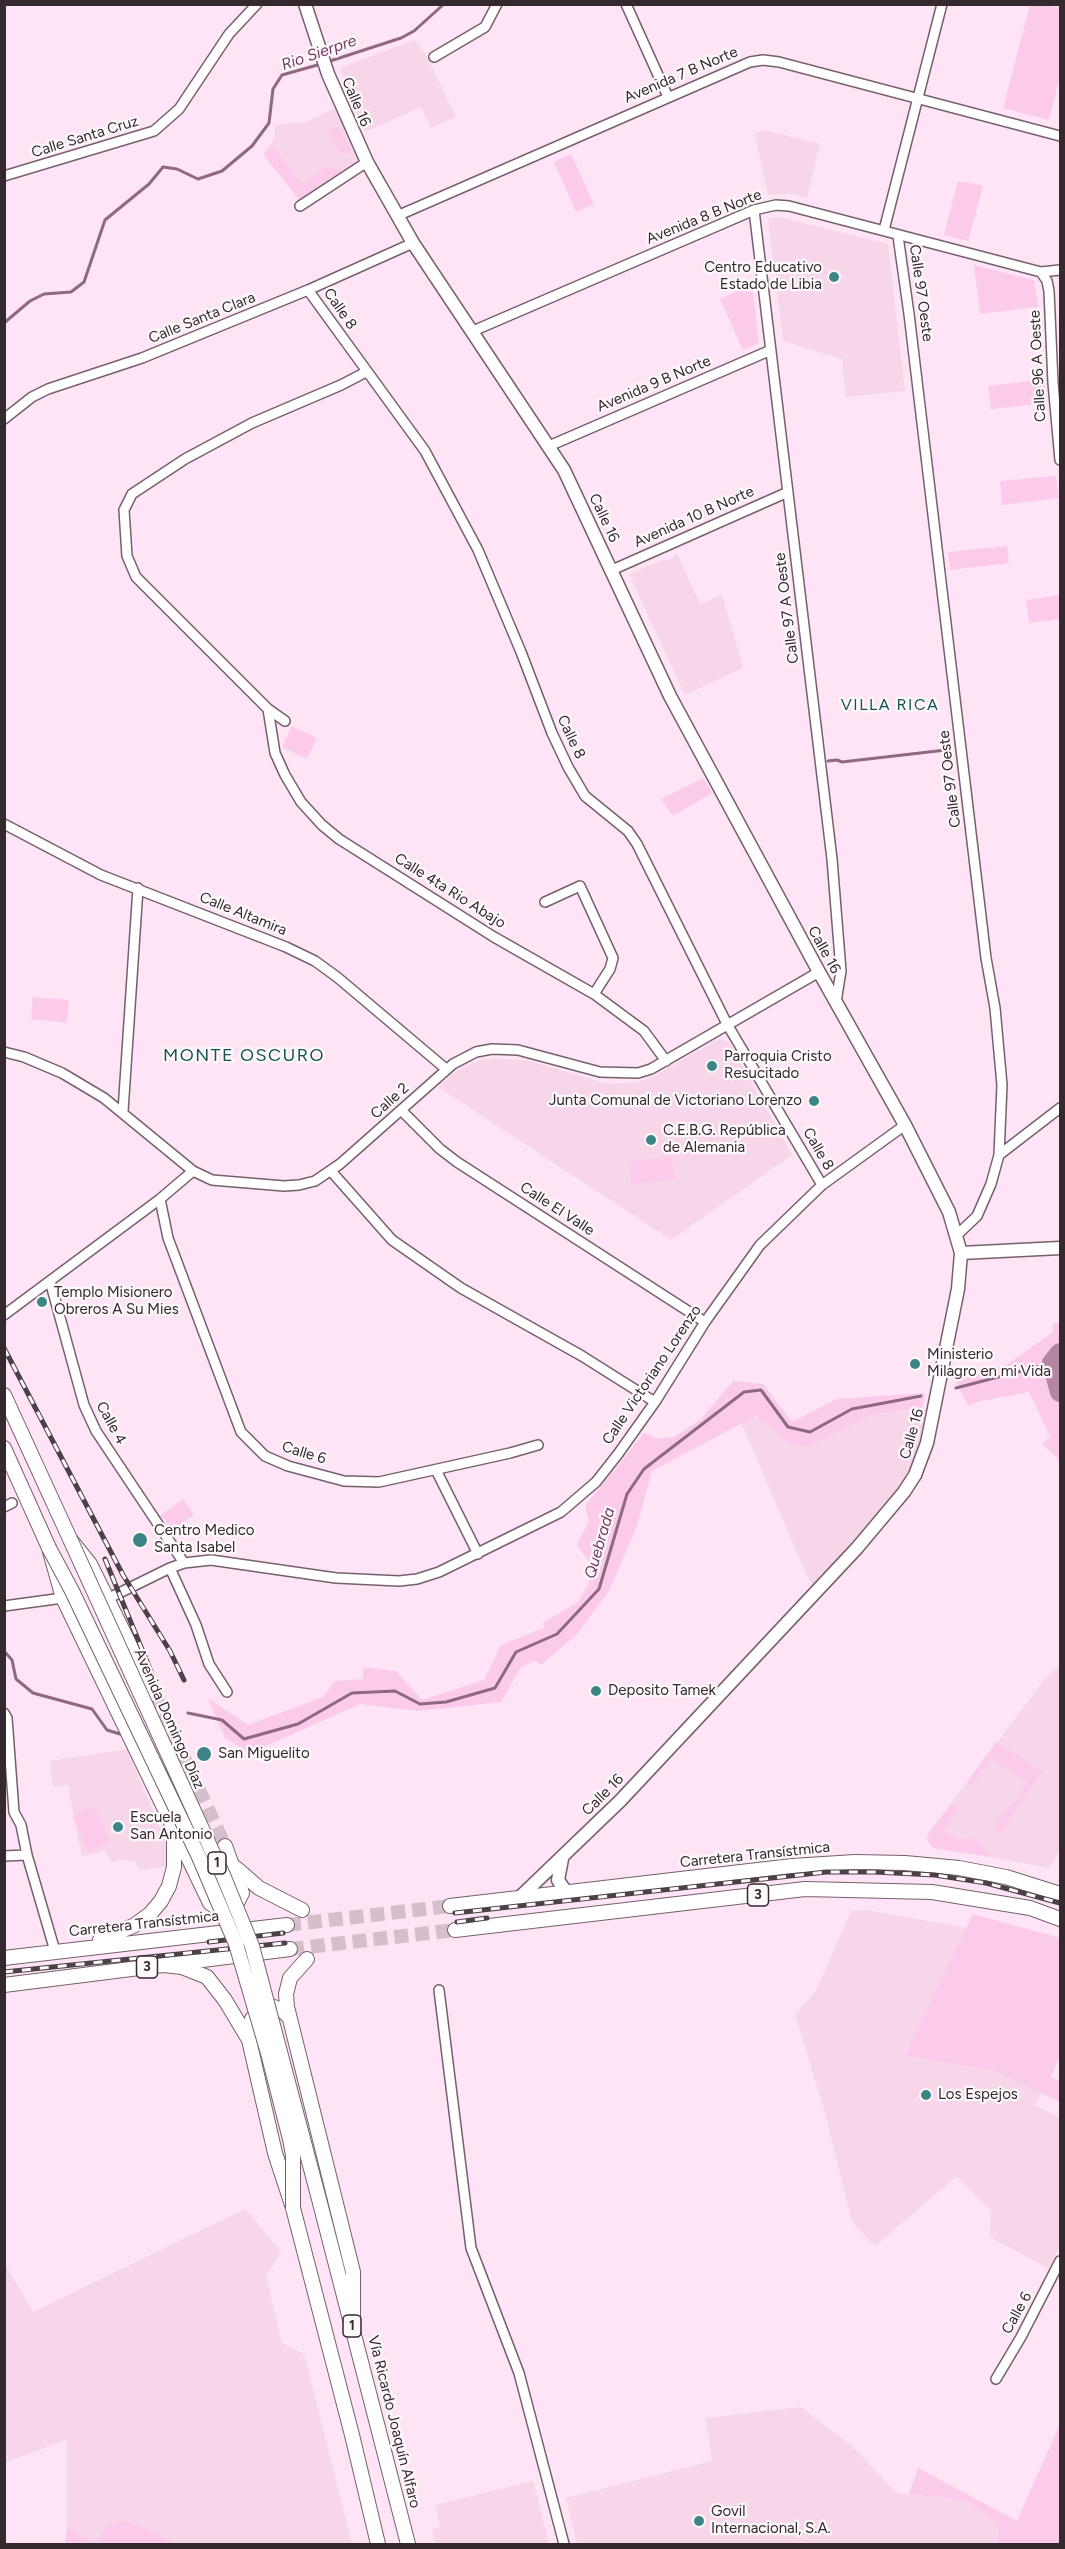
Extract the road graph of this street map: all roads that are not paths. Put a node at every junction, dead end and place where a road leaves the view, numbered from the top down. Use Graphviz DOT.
graph roads {
  1 [pos="257,4"];
  2 [pos="305,4"];
  3 [pos="497,4"];
  4 [pos="626,4"];
  5 [pos="942,4"];
  6 [pos="434,57"];
  7 [pos="668,97"];
  8 [pos="918,99"];
  9 [pos="1060,136"];
  10 [pos="367,162"];
  11 [pos="4,176"];
  12 [pos="300,206"];
  13 [pos="754,210"];
  14 [pos="397,216"];
  15 [pos="884,230"];
  16 [pos="898,236"];
  17 [pos="412,243"];
  18 [pos="1060,270"];
  19 [pos="1041,272"];
  20 [pos="308,290"];
  21 [pos="473,331"];
  22 [pos="771,350"];
  23 [pos="366,372"];
  24 [pos="4,419"];
  25 [pos="549,446"];
  26 [pos="1060,460"];
  27 [pos="788,492"];
  28 [pos="612,570"];
  29 [pos="268,709"];
  30 [pos="285,721"];
  31 [pos="4,824"];
  32 [pos="138,888"];
  33 [pos="545,902"];
  34 [pos="819,972"];
  35 [pos="594,994"];
  36 [pos="836,1002"];
  37 [pos="727,1024"];
  38 [pos="4,1052"];
  39 [pos="666,1061"];
  40 [pos="446,1069"];
  41 [pos="1060,1108"];
  42 [pos="402,1111"];
  43 [pos="123,1112"];
  44 [pos="905,1125"];
  45 [pos="999,1155"];
  46 [pos="193,1171"];
  47 [pos="331,1171"];
  48 [pos="822,1185"];
  49 [pos="160,1199"];
  50 [pos="957,1235"];
  51 [pos="1060,1248"];
  52 [pos="961,1253"];
  53 [pos="50,1281"];
  54 [pos="4,1315"];
  55 [pos="705,1322"];
  56 [pos="4,1395"];
  57 [pos="655,1402"];
  58 [pos="538,1445"];
  59 [pos="4,1448"];
  60 [pos="436,1470"];
  61 [pos="70,1539"];
  62 [pos="49,1548"];
  63 [pos="478,1554"];
  64 [pos="184,1563"];
  65 [pos="170,1568"];
  66 [pos="63,1598"];
  67 [pos="107,1599"];
  68 [pos="4,1606"];
  69 [pos="226,1692"];
  70 [pos="154,1694"];
  71 [pos="4,1713"];
  72 [pos="166,1810"];
  73 [pos="225,1846"];
  74 [pos="27,1855"];
  75 [pos="4,1856"];
  76 [pos="562,1858"];
  77 [pos="233,1866"];
  78 [pos="571,1893"];
  79 [pos="1060,1894"];
  80 [pos="518,1899"];
  81 [pos="450,1906"];
  82 [pos="302,1910"];
  83 [pos="1060,1919"];
  84 [pos="287,1925"];
  85 [pos="455,1930"];
  86 [pos="74,1948"];
  87 [pos="290,1949"];
  88 [pos="55,1951"];
  89 [pos="4,1958"];
  90 [pos="307,1959"];
  91 [pos="164,1965"];
  92 [pos="4,1985"];
  93 [pos="439,1990"];
  94 [pos="289,2017"];
  95 [pos="249,2040"];
  96 [pos="320,2203"];
  97 [pos="293,2208"];
  98 [pos="1060,2261"];
  99 [pos="353,2329"];
  100 [pos="996,2379"];
  101 [pos="378,2544"];
  102 [pos="408,2544"];
  103 [pos="564,2544"];
  1 -- 11 [label="street, Calle Santa Cruz"];
  2 -- 10 [label="main road, Calle 16"];
  3 -- 6 [label="street"];
  4 -- 7 [label="street"];
  5 -- 8 [label="street"];
  7 -- 8 [label="street, Avenida 7 B Norte"];
  7 -- 14 [label="street, Avenida 7 B Norte"];
  8 -- 9 [label="street, Avenida 7 B Norte"];
  8 -- 15 [label="street"];
  10 -- 12 [label="street"];
  10 -- 14 [label="main road, Calle 16"];
  13 -- 15 [label="street, Avenida 8 B Norte"];
  13 -- 21 [label="street, Avenida 8 B Norte"];
  13 -- 22 [label="street, Calle 97 A Oeste"];
  14 -- 17 [label="main road, Calle 16"];
  15 -- 16 [label="street, Avenida 8 B Norte"];
  16 -- 19 [label="street, Avenida 8 B Norte"];
  16 -- 45 [label="street, Calle 97 Oeste"];
  17 -- 20 [label="street, Calle Santa Clara"];
  17 -- 21 [label="main road, Calle 16"];
  18 -- 19 [label="street, Avenida 8 B Norte"];
  19 -- 26 [label="street, Calle 96 A Oeste"];
  20 -- 23 [label="street, Calle 8"];
  20 -- 24 [label="street, Calle Santa Clara"];
  21 -- 25 [label="main road, Calle 16"];
  22 -- 25 [label="street, Avenida 9 B Norte"];
  22 -- 27 [label="street, Calle 97 A Oeste"];
  23 -- 29 [label="street"];
  23 -- 37 [label="street, Calle 8"];
  25 -- 28 [label="main road, Calle 16"];
  27 -- 28 [label="street, Avenida 10 B Norte"];
  27 -- 36 [label="street, Calle 97 A Oeste"];
  28 -- 34 [label="main road, Calle 16"];
  29 -- 30 [label="street"];
  29 -- 35 [label="street, Calle 4ta Rio Abajo"];
  31 -- 32 [label="street, Calle Altamira"];
  32 -- 40 [label="street, Calle Altamira"];
  32 -- 43 [label="street"];
  33 -- 35 [label="street"];
  34 -- 36 [label="main road, Calle 16"];
  34 -- 37 [label="street, Calle 2"];
  35 -- 39 [label="street, Calle 4ta Rio Abajo"];
  36 -- 44 [label="main road, Calle 16"];
  37 -- 39 [label="street, Calle 2"];
  37 -- 48 [label="street, Calle 8"];
  38 -- 43 [label="street"];
  39 -- 40 [label="street, Calle 2"];
  40 -- 42 [label="street, Calle 2"];
  41 -- 45 [label="street"];
  42 -- 47 [label="street, Calle 2"];
  42 -- 55 [label="street, Calle El Valle"];
  43 -- 46 [label="street"];
  44 -- 48 [label="street, Calle Victoriano Lorenzo"];
  44 -- 50 [label="main road, Calle 16"];
  45 -- 50 [label="street, Calle 97 Oeste"];
  46 -- 47 [label="street, Calle 2"];
  46 -- 49 [label="street"];
  47 -- 57 [label="street"];
  48 -- 55 [label="street, Calle Victoriano Lorenzo"];
  49 -- 53 [label="street"];
  49 -- 60 [label="street, Calle 6"];
  50 -- 52 [label="main road, Calle 16"];
  51 -- 52 [label="main road"];
  52 -- 76 [label="main road, Calle 16"];
  53 -- 54 [label="street"];
  53 -- 64 [label="street, Calle 4"];
  55 -- 57 [label="street, Calle Victoriano Lorenzo"];
  56 -- 61 [label="main road, Avenida Domingo Díaz"];
  57 -- 63 [label="street, Calle Victoriano Lorenzo"];
  58 -- 60 [label="street, Calle 6"];
  59 -- 62 [label="main road, Avenida Domingo Díaz"];
  60 -- 63 [label="street"];
  61 -- 67 [label="main road"];
  61 -- 96 [label="main road, Avenida Domingo Díaz / 1, bridge"];
  62 -- 66 [label="main road"];
  62 -- 97 [label="main road, Avenida Domingo Díaz, bridge"];
  63 -- 64 [label="street, Calle Victoriano Lorenzo"];
  64 -- 65 [label="street, Calle Victoriano Lorenzo"];
  65 -- 67 [label="street, Calle Victoriano Lorenzo"];
  65 -- 69 [label="street"];
  66 -- 68 [label="street"];
  66 -- 72 [label="main road"];
  67 -- 70 [label="main road"];
  71 -- 74 [label="street"];
  72 -- 77 [label="main road"];
  72 -- 86 [label="main road"];
  73 -- 77 [label="main road"];
  74 -- 75 [label="street"];
  74 -- 88 [label="street"];
  76 -- 78 [label="main road"];
  76 -- 80 [label="main road, Calle 16"];
  77 -- 82 [label="main road"];
  78 -- 79 [label="main road, Carretera Transístmica / 3"];
  78 -- 80 [label="main road, Carretera Transístmica / 3"];
  80 -- 81 [label="main road, Carretera Transístmica / 3"];
  83 -- 85 [label="main road, 3"];
  84 -- 86 [label="main road, Carretera Transístmica / 3"];
  86 -- 88 [label="main road, Carretera Transístmica / 3"];
  87 -- 91 [label="main road, 3"];
  88 -- 89 [label="main road, Carretera Transístmica / 3"];
  90 -- 94 [label="main road"];
  91 -- 92 [label="main road, 3"];
  91 -- 95 [label="main road"];
  93 -- 103 [label="street"];
  94 -- 95 [label="main road"];
  94 -- 99 [label="main road"];
  95 -- 97 [label="main road"];
  96 -- 99 [label="main road, Vía Ricardo Joaquín Alfaro / 1"];
  97 -- 101 [label="main road, 1"];
  98 -- 100 [label="street, Calle 6"];
  99 -- 102 [label="main road, Vía Ricardo Joaquín Alfaro / 1"];
}
